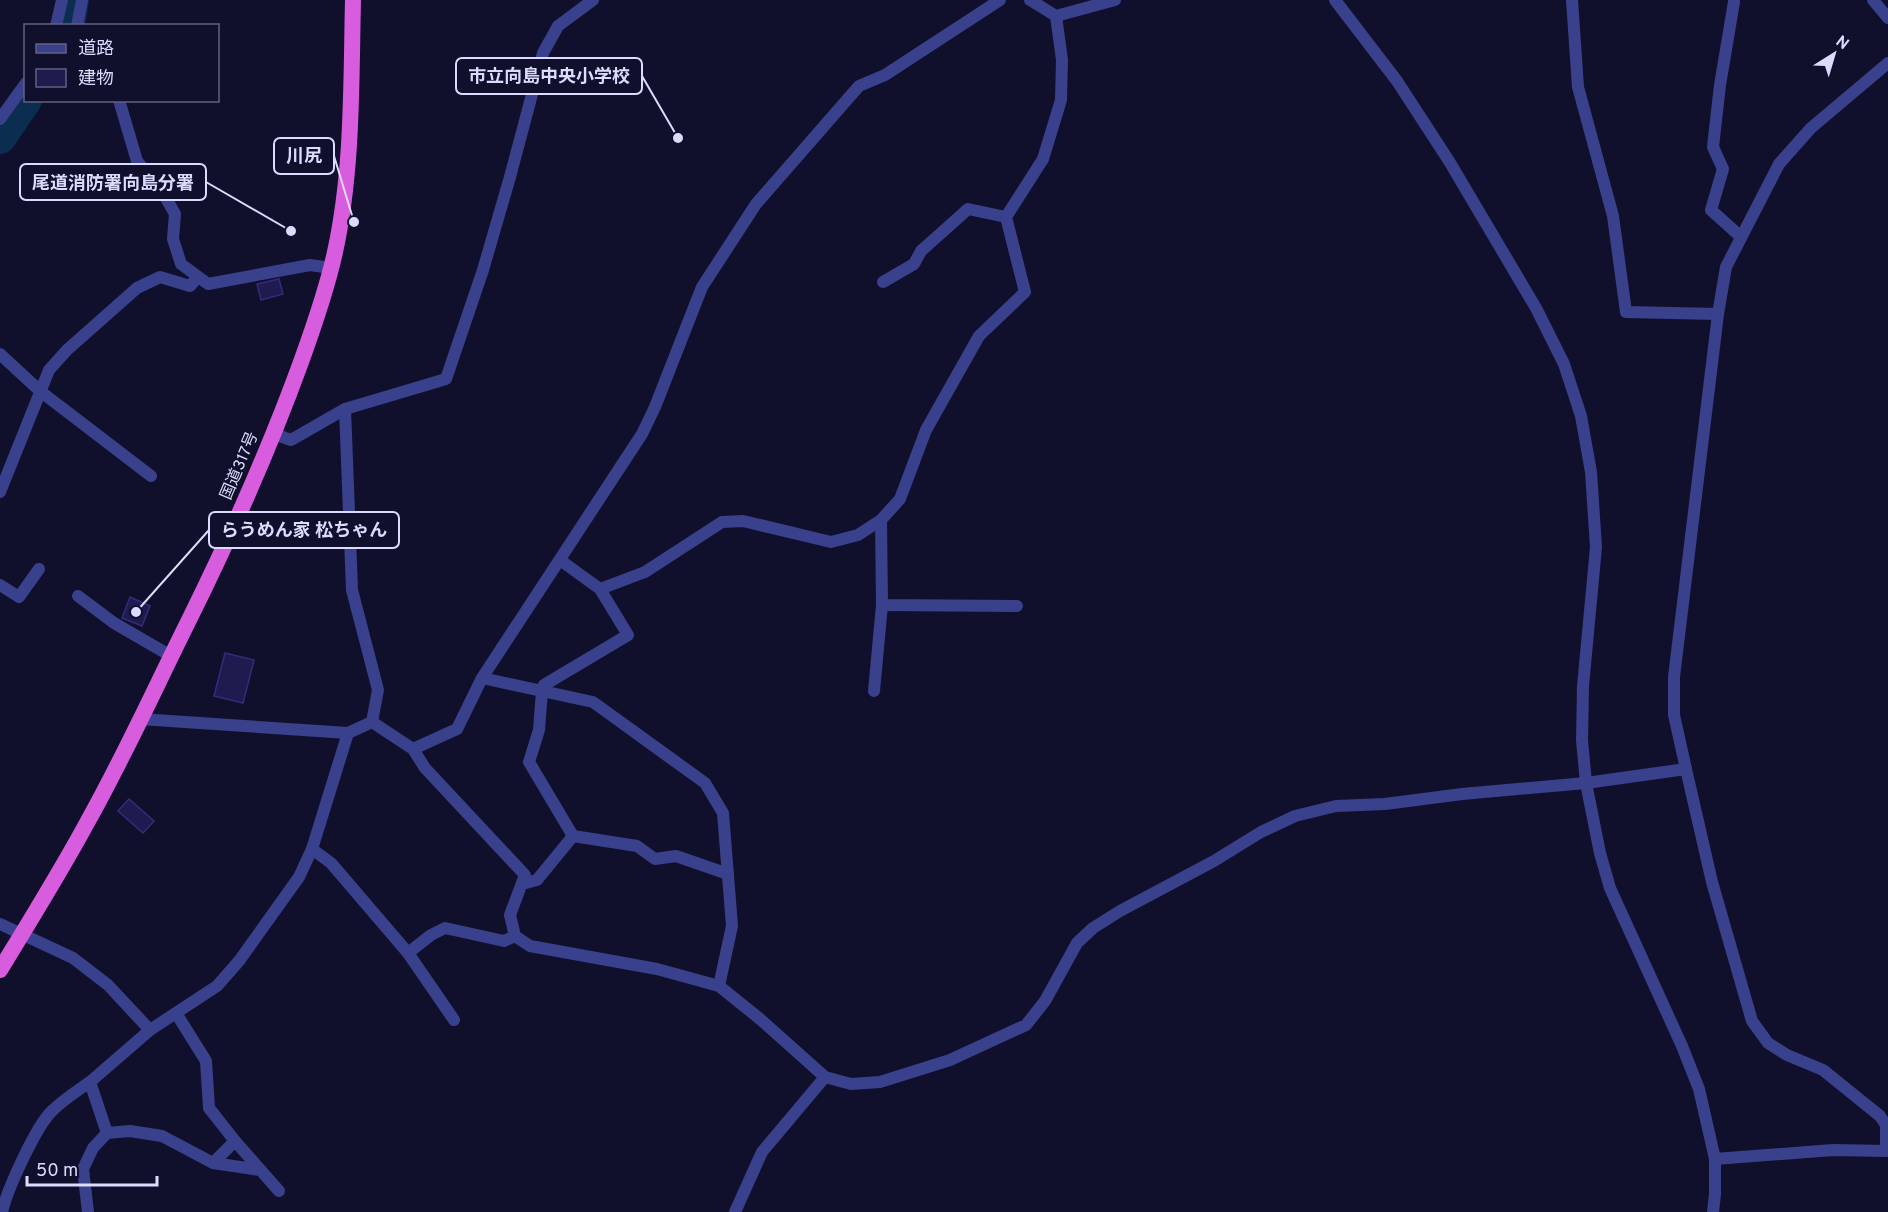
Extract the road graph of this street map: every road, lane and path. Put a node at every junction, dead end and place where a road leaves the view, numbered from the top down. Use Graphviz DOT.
graph roads {
  1 [pos="62,0"];
  2 [pos="82,0"];
  3 [pos="354,0"];
  4 [pos="593,0"];
  5 [pos="1000,0"];
  6 [pos="1030,0"];
  7 [pos="1115,0"];
  8 [pos="1335,0"];
  9 [pos="1572,0"];
  10 [pos="1873,0"];
  11 [pos="1734,2"];
  12 [pos="1056,16"];
  13 [pos="1888,18"];
  14 [pos="57,24"];
  15 [pos="77,24"];
  16 [pos="1888,63"];
  17 [pos="24,86"];
  18 [pos="120,102"];
  19 [pos="0,119"];
  20 [pos="1006,217"];
  21 [pos="1742,237"];
  22 [pos="331,268"];
  23 [pos="198,277"];
  24 [pos="883,282"];
  25 [pos="1718,314"];
  26 [pos="0,354"];
  27 [pos="40,391"];
  28 [pos="345,409"];
  29 [pos="273,434"];
  30 [pos="151,476"];
  31 [pos="0,492"];
  32 [pos="881,520"];
  33 [pos="560,560"];
  34 [pos="39,569"];
  35 [pos="0,585"];
  36 [pos="600,589"];
  37 [pos="78,596"];
  38 [pos="882,605"];
  39 [pos="1017,606"];
  40 [pos="171,656"];
  41 [pos="482,678"];
  42 [pos="542,691"];
  43 [pos="874,691"];
  44 [pos="140,719"];
  45 [pos="372,722"];
  46 [pos="348,733"];
  47 [pos="412,749"];
  48 [pos="1686,770"];
  49 [pos="1586,783"];
  50 [pos="573,836"];
  51 [pos="312,849"];
  52 [pos="728,874"];
  53 [pos="522,884"];
  54 [pos="0,924"];
  55 [pos="21,934"];
  56 [pos="515,936"];
  57 [pos="408,953"];
  58 [pos="0,970"];
  59 [pos="719,986"];
  60 [pos="176,1013"];
  61 [pos="454,1020"];
  62 [pos="150,1030"];
  63 [pos="825,1077"];
  64 [pos="90,1082"];
  65 [pos="107,1133"];
  66 [pos="235,1141"];
  67 [pos="1887,1151"];
  68 [pos="1715,1159"];
  69 [pos="213,1163"];
  70 [pos="260,1170"];
  71 [pos="279,1191"];
  72 [pos="2,1212"];
  73 [pos="88,1212"];
  74 [pos="735,1212"];
  75 [pos="1713,1212"];
  1 -- 14 [label="street"];
  2 -- 15 [label="street"];
  3 -- 22 [label="highway, 国道317号"];
  4 -- 28 [label="street"];
  5 -- 33 [label="street"];
  6 -- 12 [label="street"];
  7 -- 12 [label="street"];
  8 -- 49 [label="street"];
  9 -- 25 [label="street"];
  10 -- 13 [label="street"];
  11 -- 21 [label="street"];
  12 -- 20 [label="street"];
  16 -- 21 [label="street"];
  17 -- 19 [label="street"];
  18 -- 23 [label="street"];
  20 -- 24 [label="street"];
  20 -- 32 [label="street"];
  21 -- 25 [label="street"];
  22 -- 23 [label="street"];
  22 -- 29 [label="highway, 国道317号"];
  23 -- 27 [label="street"];
  25 -- 48 [label="street"];
  26 -- 27 [label="street"];
  27 -- 30 [label="street"];
  27 -- 31 [label="street"];
  28 -- 29 [label="street"];
  28 -- 45 [label="street"];
  29 -- 40 [label="highway, 国道317号"];
  32 -- 36 [label="street"];
  32 -- 38 [label="street"];
  33 -- 36 [label="street"];
  33 -- 41 [label="street"];
  34 -- 35 [label="street"];
  36 -- 42 [label="street"];
  37 -- 40 [label="street"];
  38 -- 39 [label="street"];
  38 -- 43 [label="street"];
  40 -- 44 [label="highway, 国道317号"];
  41 -- 42 [label="street"];
  41 -- 47 [label="street"];
  42 -- 50 [label="street"];
  42 -- 52 [label="street"];
  44 -- 46 [label="street"];
  44 -- 55 [label="highway, 国道317号"];
  45 -- 46 [label="street"];
  45 -- 47 [label="street"];
  46 -- 51 [label="street"];
  47 -- 53 [label="street"];
  48 -- 49 [label="street"];
  48 -- 67 [label="street"];
  49 -- 63 [label="street"];
  49 -- 68 [label="street"];
  50 -- 52 [label="street"];
  50 -- 53 [label="street"];
  51 -- 57 [label="street"];
  51 -- 60 [label="street"];
  52 -- 59 [label="street"];
  53 -- 56 [label="street"];
  54 -- 55 [label="street"];
  55 -- 58 [label="highway, 国道317号"];
  55 -- 62 [label="street"];
  56 -- 57 [label="street"];
  56 -- 59 [label="street"];
  57 -- 61 [label="street"];
  59 -- 63 [label="street"];
  60 -- 62 [label="street"];
  60 -- 66 [label="street"];
  62 -- 64 [label="street"];
  63 -- 74 [label="street"];
  64 -- 65 [label="street"];
  64 -- 72 [label="street"];
  65 -- 69 [label="street"];
  65 -- 73 [label="street"];
  66 -- 69 [label="street"];
  66 -- 70 [label="street"];
  67 -- 68 [label="street"];
  68 -- 75 [label="street"];
  69 -- 70 [label="street"];
  70 -- 71 [label="street"];
}
